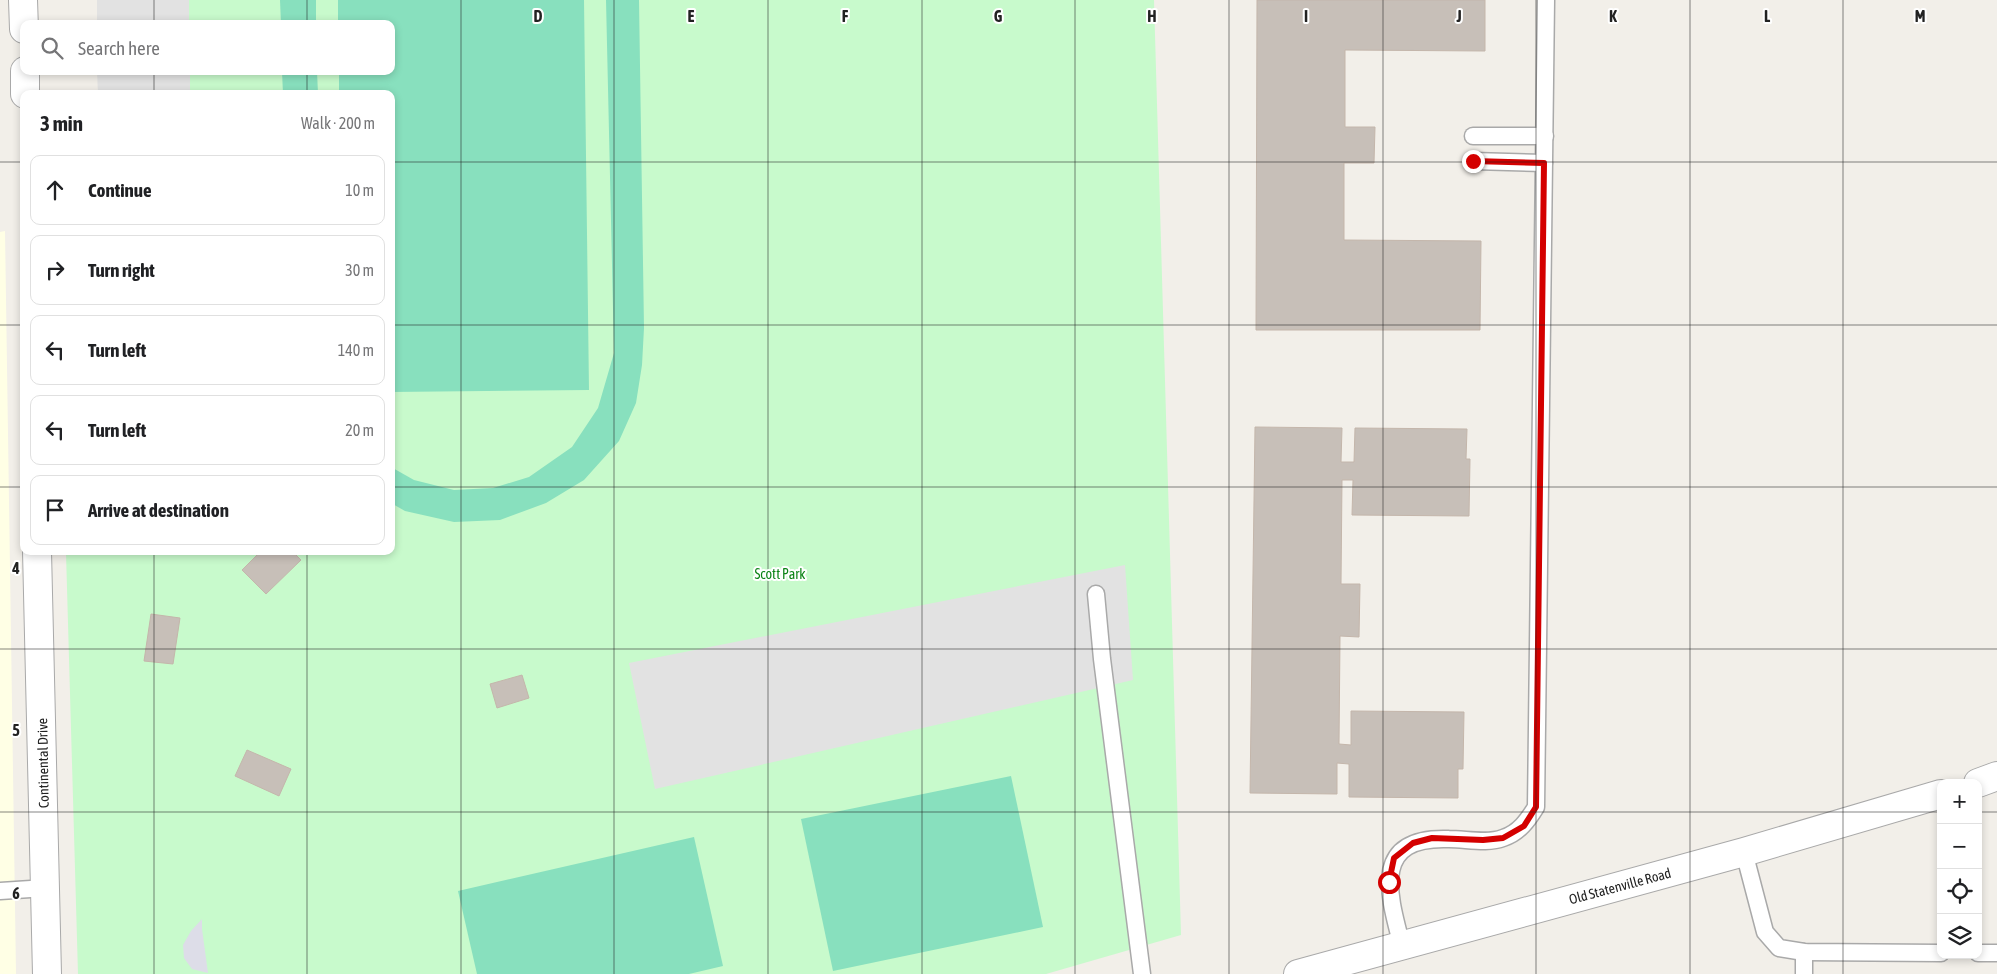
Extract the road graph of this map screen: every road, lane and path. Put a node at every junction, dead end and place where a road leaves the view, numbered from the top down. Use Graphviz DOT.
graph roads {
  1 [pos="23,0"];
  2 [pos="1546,0"];
  3 [pos="24,20"];
  4 [pos="25,75"];
  5 [pos="26,90"];
  6 [pos="1473,136"];
  7 [pos="1546,136"];
  8 [pos="1473,161"];
  9 [pos="1544,163"];
  10 [pos="38,555"];
  11 [pos="1096,594"];
  12 [pos="1997,776"];
  13 [pos="1982,782"];
  14 [pos="1937,795"];
  15 [pos="1744,852"];
  16 [pos="46,888"];
  17 [pos="0,891"];
  18 [pos="1402,946"];
  19 [pos="1804,952"];
  20 [pos="1937,953"];
  21 [pos="1982,953"];
  22 [pos="1997,953"];
  23 [pos="47,974"];
  24 [pos="1142,974"];
  25 [pos="1298,974"];
  26 [pos="1804,974"];
  1 -- 3 [label="street"];
  2 -- 7 [label="lane"];
  4 -- 5 [label="street"];
  6 -- 7 [label="lane"];
  7 -- 9 [label="lane"];
  8 -- 9 [label="lane"];
  9 -- 18 [label="lane"];
  10 -- 16 [label="street, Continental Drive"];
  11 -- 24 [label="lane"];
  12 -- 13 [label="street"];
  14 -- 15 [label="street, Old Statenville Road"];
  15 -- 18 [label="street, Old Statenville Road"];
  15 -- 19 [label="lane"];
  16 -- 17 [label="lane"];
  16 -- 23 [label="street, Continental Drive"];
  18 -- 25 [label="street, Old Statenville Road"];
  19 -- 20 [label="lane"];
  19 -- 26 [label="lane"];
  21 -- 22 [label="lane"];
}
